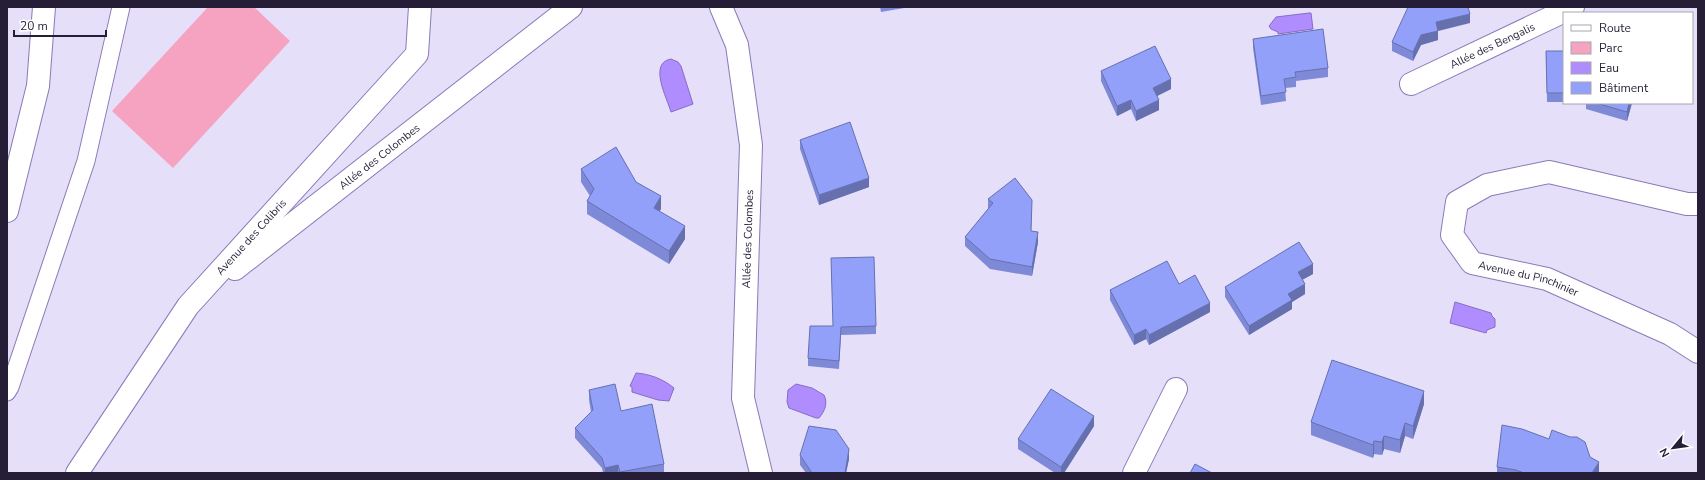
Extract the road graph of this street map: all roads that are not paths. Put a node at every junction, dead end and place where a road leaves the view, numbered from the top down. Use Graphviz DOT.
graph roads {
  1 [pos="44,7"];
  2 [pos="121,7"];
  3 [pos="420,7"];
  4 [pos="571,7"];
  5 [pos="721,7"];
  6 [pos="1573,7"];
  7 [pos="1411,84"];
  8 [pos="1698,204"];
  9 [pos="7,210"];
  10 [pos="188,306"];
  11 [pos="1698,352"];
  12 [pos="1176,389"];
  13 [pos="7,392"];
  14 [pos="77,473"];
  15 [pos="761,473"];
  16 [pos="1134,473"];
  1 -- 9 [label="street"];
  2 -- 13 [label="lane"];
  3 -- 10 [label="street, Avenue des Colibris"];
  4 -- 10 [label="street, Allée des Colombes"];
  5 -- 15 [label="street, Allée des Colombes"];
  6 -- 7 [label="street, Allée des Bengalis"];
  8 -- 11 [label="street, Avenue du Pinchinier"];
  10 -- 14 [label="street, Avenue des Colibris"];
  12 -- 16 [label="street"];
}
